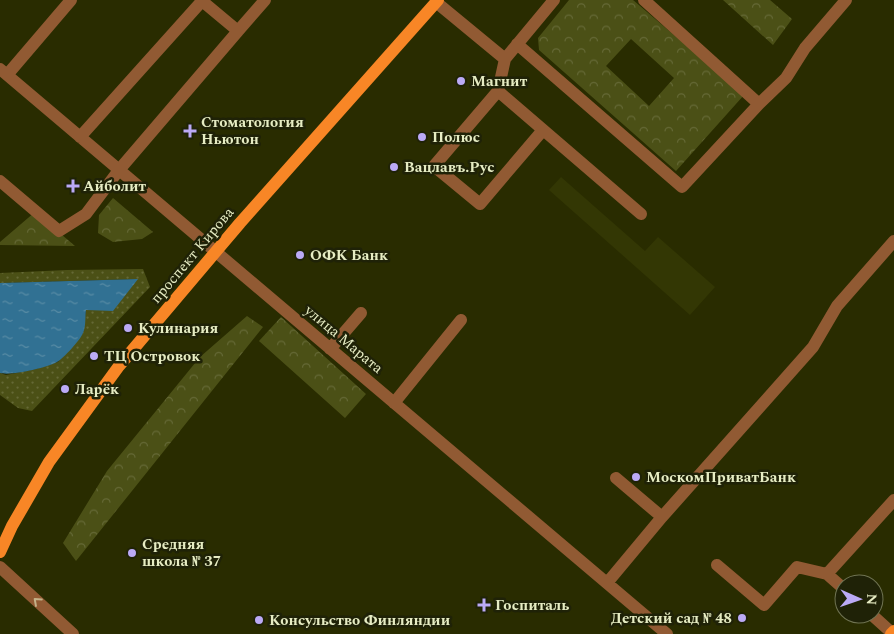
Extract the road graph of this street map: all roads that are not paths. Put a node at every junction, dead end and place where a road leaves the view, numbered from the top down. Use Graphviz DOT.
graph roads {
  1 [pos="71,0"];
  2 [pos="202,0"];
  3 [pos="265,0"];
  4 [pos="554,0"];
  5 [pos="644,0"];
  6 [pos="846,0"];
  7 [pos="437,1"];
  8 [pos="238,31"];
  9 [pos="517,44"];
  10 [pos="505,59"];
  11 [pos="3,72"];
  12 [pos="498,91"];
  13 [pos="759,104"];
  14 [pos="543,130"];
  15 [pos="80,137"];
  16 [pos="119,170"];
  17 [pos="0,181"];
  18 [pos="641,214"];
  19 [pos="894,242"];
  20 [pos="215,252"];
  21 [pos="361,313"];
  22 [pos="462,320"];
  23 [pos="330,349"];
  24 [pos="394,403"];
  25 [pos="616,478"];
  26 [pos="894,500"];
  27 [pos="662,517"];
  28 [pos="0,552"];
  29 [pos="717,565"];
  30 [pos="0,567"];
  31 [pos="827,574"];
  32 [pos="834,580"];
  33 [pos="607,583"];
  34 [pos="882,624"];
  35 [pos="892,633"];
  36 [pos="73,634"];
  37 [pos="667,634"];
  1 -- 11 [label="street"];
  2 -- 8 [label="street"];
  2 -- 15 [label="street"];
  3 -- 8 [label="street"];
  4 -- 9 [label="street"];
  5 -- 13 [label="street"];
  6 -- 13 [label="street"];
  7 -- 10 [label="street"];
  7 -- 20 [label="main road, проспект Кирова"];
  8 -- 16 [label="street"];
  9 -- 10 [label="street"];
  9 -- 13 [label="street"];
  10 -- 12 [label="street"];
  11 -- 15 [label="street, улица Марата"];
  12 -- 14 [label="street"];
  12 -- 14 [label="street"];
  14 -- 18 [label="street"];
  15 -- 16 [label="street, улица Марата"];
  16 -- 17 [label="street"];
  16 -- 20 [label="street, улица Марата"];
  19 -- 27 [label="street"];
  20 -- 23 [label="street, улица Марата"];
  20 -- 28 [label="main road, проспект Кирова"];
  21 -- 23 [label="street"];
  22 -- 24 [label="street"];
  23 -- 24 [label="street, улица Марата"];
  24 -- 33 [label="street, улица Марата"];
  25 -- 27 [label="street"];
  26 -- 31 [label="street"];
  27 -- 33 [label="street"];
  29 -- 31 [label="street"];
  36 -- 30 [label="street, one-way"];
  31 -- 32 [label="street"];
  33 -- 37 [label="street, улица Марата"];
  34 -- 35 [label="street"];
}
